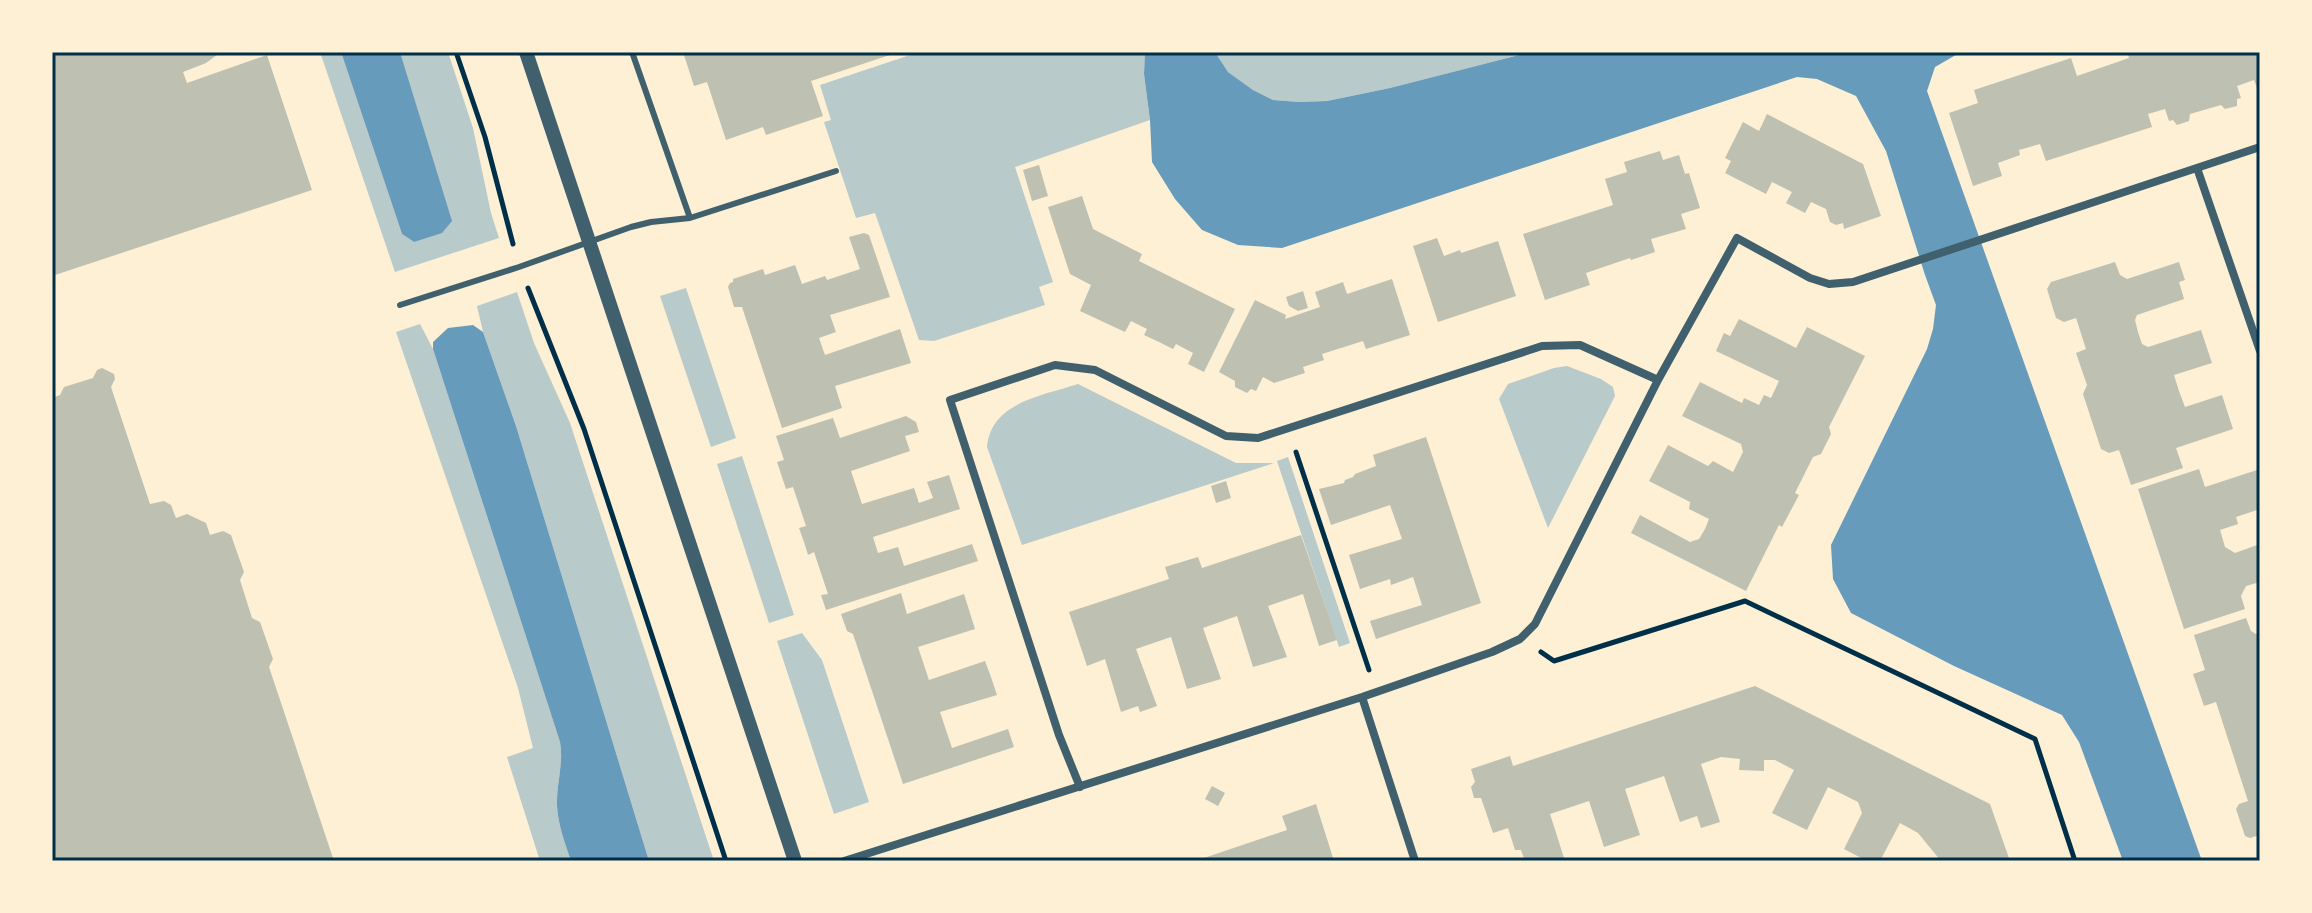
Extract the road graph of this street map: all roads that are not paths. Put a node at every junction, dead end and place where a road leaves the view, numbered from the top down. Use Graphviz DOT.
graph roads {
  1 [pos="526,52"];
  2 [pos="632,52"];
  3 [pos="2260,147"];
  4 [pos="2197,168"];
  5 [pos="836,171"];
  6 [pos="690,218"];
  7 [pos="588,243"];
  8 [pos="400,305"];
  9 [pos="2260,351"];
  10 [pos="1658,380"];
  11 [pos="1362,697"];
  12 [pos="1080,787"];
  13 [pos="795,861"];
  14 [pos="844,861"];
  15 [pos="1415,861"];
  1 -- 7 [label="street"];
  2 -- 6 [label="lane"];
  3 -- 4 [label="street"];
  4 -- 9 [label="street"];
  4 -- 10 [label="street"];
  5 -- 6 [label="lane"];
  6 -- 7 [label="lane"];
  7 -- 8 [label="lane"];
  7 -- 13 [label="street"];
  10 -- 11 [label="street"];
  10 -- 12 [label="street"];
  11 -- 12 [label="street"];
  11 -- 15 [label="street"];
  12 -- 14 [label="street"];
}
